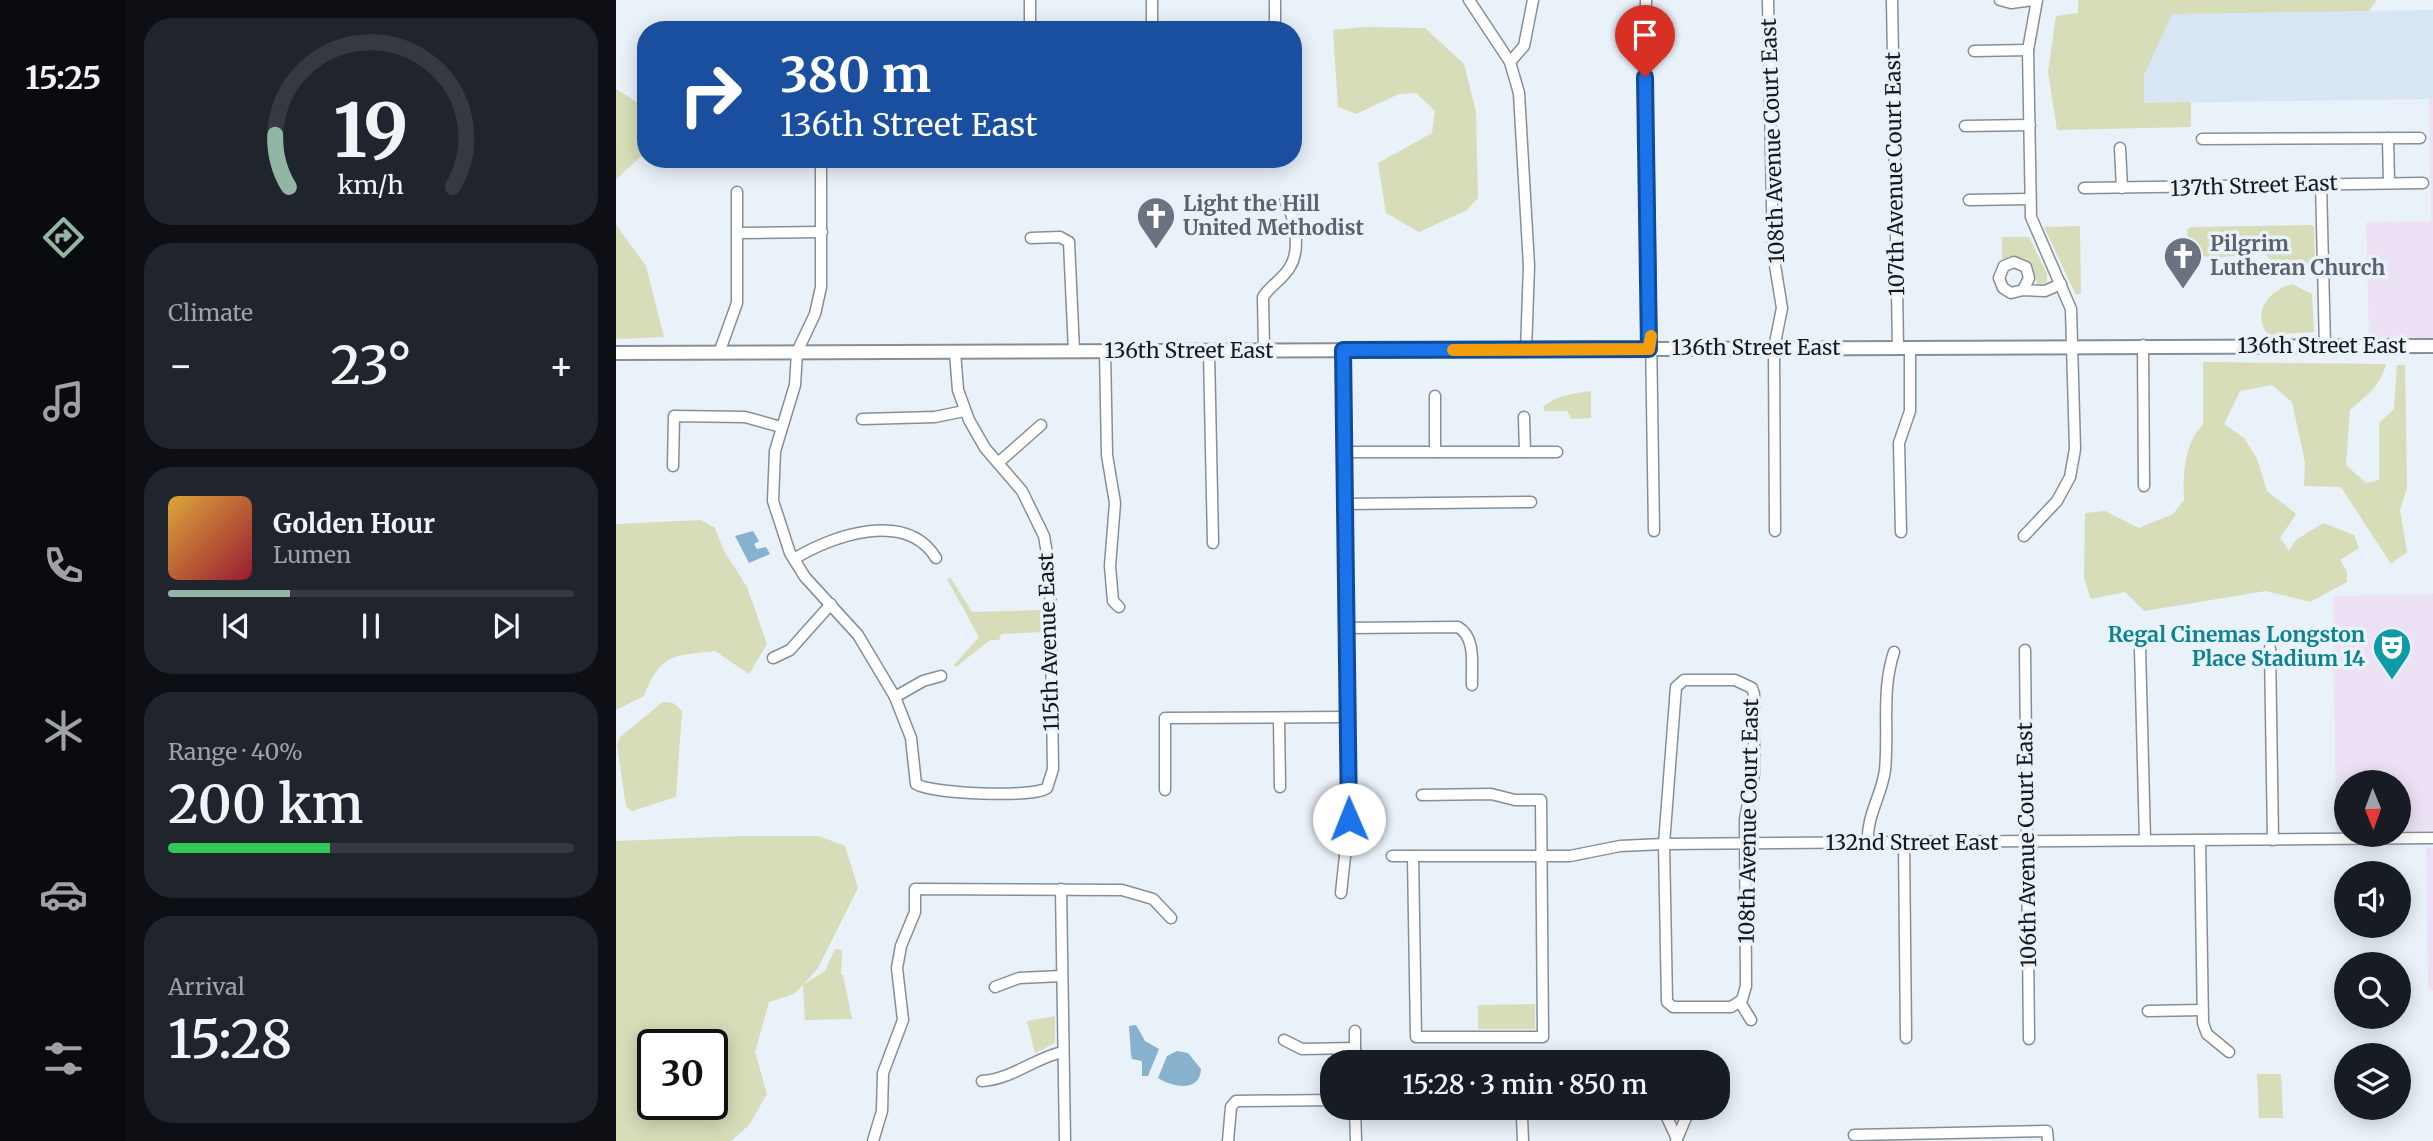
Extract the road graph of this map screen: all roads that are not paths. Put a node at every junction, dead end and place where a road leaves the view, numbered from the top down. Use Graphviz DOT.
graph roads {
  1 [pos="1030,0"];
  2 [pos="1152,0"];
  3 [pos="1275,0"];
  4 [pos="1469,0"];
  5 [pos="1533,0"];
  6 [pos="1646,0"];
  7 [pos="1768,0"];
  8 [pos="1892,0"];
  9 [pos="2000,0"];
  10 [pos="2035,0"];
  11 [pos="1030,21"];
  12 [pos="1152,21"];
  13 [pos="1275,21"];
  14 [pos="2028,50"];
  15 [pos="1975,51"];
  16 [pos="1510,62"];
  17 [pos="1965,125"];
  18 [pos="2030,125"];
  19 [pos="2388,138"];
  20 [pos="2420,138"];
  21 [pos="2202,139"];
  22 [pos="2120,148"];
  23 [pos="821,168"];
  24 [pos="2321,183"];
  25 [pos="2389,183"];
  26 [pos="2423,183"];
  27 [pos="2084,188"];
  28 [pos="2122,188"];
  29 [pos="737,192"];
  30 [pos="2030,199"];
  31 [pos="1969,200"];
  32 [pos="1285,201"];
  33 [pos="822,232"];
  34 [pos="738,233"];
  35 [pos="1031,238"];
  36 [pos="2061,284"];
  37 [pos="2023,290"];
  38 [pos="2143,345"];
  39 [pos="2433,345"];
  40 [pos="2072,346"];
  41 [pos="2325,347"];
  42 [pos="1774,348"];
  43 [pos="1904,348"];
  44 [pos="1649,349"];
  45 [pos="1343,350"];
  46 [pos="1525,350"];
  47 [pos="1074,351"];
  48 [pos="1105,351"];
  49 [pos="1264,351"];
  50 [pos="719,352"];
  51 [pos="797,352"];
  52 [pos="955,352"];
  53 [pos="1209,352"];
  54 [pos="616,353"];
  55 [pos="1435,396"];
  56 [pos="964,411"];
  57 [pos="1524,417"];
  58 [pos="862,419"];
  59 [pos="1041,425"];
  60 [pos="781,427"];
  61 [pos="1345,452"];
  62 [pos="1435,452"];
  63 [pos="1525,452"];
  64 [pos="1557,452"];
  65 [pos="998,463"];
  66 [pos="673,466"];
  67 [pos="2144,486"];
  68 [pos="1531,502"];
  69 [pos="1345,504"];
  70 [pos="1654,531"];
  71 [pos="1775,531"];
  72 [pos="1901,533"];
  73 [pos="2024,536"];
  74 [pos="1213,543"];
  75 [pos="936,558"];
  76 [pos="794,559"];
  77 [pos="831,604"];
  78 [pos="1119,607"];
  79 [pos="1347,628"];
  80 [pos="2140,648"];
  81 [pos="2270,648"];
  82 [pos="2025,650"];
  83 [pos="1894,652"];
  84 [pos="774,658"];
  85 [pos="941,676"];
  86 [pos="1472,685"];
  87 [pos="895,697"];
  88 [pos="1349,717"];
  89 [pos="1279,718"];
  90 [pos="1280,787"];
  91 [pos="1166,790"];
  92 [pos="1422,795"];
  93 [pos="1349,819"];
  94 [pos="2433,838"];
  95 [pos="2144,840"];
  96 [pos="2200,840"];
  97 [pos="2273,840"];
  98 [pos="1904,842"];
  99 [pos="2027,842"];
  100 [pos="1868,843"];
  101 [pos="1360,844"];
  102 [pos="1664,844"];
  103 [pos="1746,844"];
  104 [pos="1392,856"];
  105 [pos="1413,856"];
  106 [pos="1540,856"];
  107 [pos="1060,889"];
  108 [pos="1341,893"];
  109 [pos="1171,918"];
  110 [pos="1062,976"];
  111 [pos="995,987"];
  112 [pos="1740,1002"];
  113 [pos="2202,1010"];
  114 [pos="2148,1011"];
  115 [pos="1751,1020"];
  116 [pos="1355,1031"];
  117 [pos="1906,1038"];
  118 [pos="2029,1039"];
  119 [pos="1284,1040"];
  120 [pos="1355,1048"];
  121 [pos="1062,1052"];
  122 [pos="2229,1052"];
  123 [pos="982,1081"];
  124 [pos="1320,1099"];
  125 [pos="1355,1120"];
  126 [pos="1522,1120"];
  127 [pos="1667,1120"];
  128 [pos="1686,1120"];
  129 [pos="1854,1135"];
  130 [pos="2048,1136"];
  131 [pos="1891,1138"];
  132 [pos="1677,1140"];
  133 [pos="873,1141"];
  134 [pos="1065,1141"];
  135 [pos="1228,1141"];
  136 [pos="1356,1141"];
  137 [pos="1523,1141"];
  1 -- 11 [label="street"];
  2 -- 12 [label="street"];
  3 -- 13 [label="street"];
  4 -- 16 [label="street"];
  5 -- 16 [label="street"];
  6 -- 44 [label="street"];
  7 -- 42 [label="street, 108th Avenue Court East"];
  8 -- 43 [label="street, 107th Avenue Court East"];
  9 -- 10 [label="street"];
  10 -- 14 [label="street"];
  14 -- 15 [label="street"];
  14 -- 18 [label="street"];
  16 -- 46 [label="street"];
  17 -- 18 [label="street"];
  18 -- 30 [label="street"];
  19 -- 20 [label="street"];
  19 -- 21 [label="street"];
  19 -- 25 [label="street"];
  22 -- 28 [label="street"];
  23 -- 33 [label="street"];
  24 -- 25 [label="street, 137th Street East"];
  24 -- 28 [label="street, 137th Street East"];
  24 -- 41 [label="street"];
  25 -- 26 [label="street, 137th Street East"];
  27 -- 28 [label="street, 137th Street East"];
  29 -- 34 [label="street"];
  30 -- 31 [label="street"];
  30 -- 36 [label="street"];
  32 -- 49 [label="street"];
  33 -- 34 [label="street"];
  33 -- 51 [label="street"];
  34 -- 50 [label="street"];
  35 -- 47 [label="street"];
  36 -- 37 [label="street"];
  36 -- 40 [label="street"];
  38 -- 40 [label="street, 136th Street East"];
  38 -- 41 [label="street, 136th Street East"];
  38 -- 67 [label="street"];
  39 -- 41 [label="street, 136th Street East"];
  40 -- 43 [label="street, 136th Street East"];
  40 -- 73 [label="street"];
  42 -- 43 [label="street, 136th Street East"];
  42 -- 44 [label="street, 136th Street East"];
  42 -- 71 [label="street, 108th Avenue Court East"];
  43 -- 72 [label="street, 107th Avenue Court East"];
  44 -- 46 [label="street, 136th Street East"];
  44 -- 70 [label="street"];
  45 -- 46 [label="street, 136th Street East"];
  45 -- 49 [label="street, 136th Street East"];
  45 -- 61 [label="street"];
  47 -- 48 [label="street, 136th Street East"];
  47 -- 52 [label="street, 136th Street East"];
  48 -- 53 [label="street, 136th Street East"];
  48 -- 78 [label="street"];
  49 -- 53 [label="street, 136th Street East"];
  50 -- 51 [label="street, 136th Street East"];
  50 -- 54 [label="street, 136th Street East"];
  51 -- 52 [label="street, 136th Street East"];
  51 -- 60 [label="street"];
  52 -- 56 [label="street, 115th Avenue East"];
  53 -- 74 [label="street"];
  55 -- 62 [label="street"];
  56 -- 58 [label="street"];
  56 -- 65 [label="street, 115th Avenue East"];
  57 -- 63 [label="street"];
  59 -- 65 [label="street"];
  60 -- 66 [label="street"];
  60 -- 76 [label="street"];
  61 -- 62 [label="street"];
  61 -- 69 [label="street"];
  62 -- 63 [label="street"];
  63 -- 64 [label="street"];
  65 -- 87 [label="street, 115th Avenue East"];
  68 -- 69 [label="street"];
  69 -- 79 [label="street"];
  75 -- 76 [label="street"];
  76 -- 77 [label="street"];
  77 -- 84 [label="street"];
  77 -- 87 [label="street"];
  79 -- 86 [label="street"];
  79 -- 88 [label="street"];
  80 -- 95 [label="street"];
  81 -- 97 [label="street"];
  82 -- 99 [label="street, 106th Avenue Court East"];
  83 -- 100 [label="street"];
  85 -- 87 [label="street"];
  88 -- 89 [label="street"];
  88 -- 93 [label="street"];
  89 -- 90 [label="street"];
  89 -- 91 [label="street"];
  92 -- 106 [label="street"];
  93 -- 101 [label="street"];
  93 -- 108 [label="street"];
  94 -- 97 [label="street, 132nd Street East"];
  95 -- 96 [label="street, 132nd Street East"];
  95 -- 99 [label="street, 132nd Street East"];
  96 -- 97 [label="street, 132nd Street East"];
  96 -- 113 [label="street"];
  98 -- 99 [label="street, 132nd Street East"];
  98 -- 100 [label="street, 132nd Street East"];
  98 -- 117 [label="street"];
  99 -- 118 [label="street, 106th Avenue Court East"];
  100 -- 103 [label="street, 132nd Street East"];
  102 -- 103 [label="street, 132nd Street East"];
  102 -- 103 [label="street, 108th Avenue Court East"];
  102 -- 106 [label="street, 132nd Street East"];
  102 -- 112 [label="street"];
  103 -- 112 [label="street, 108th Avenue Court East"];
  104 -- 105 [label="street, 132nd Street East"];
  105 -- 106 [label="street, 132nd Street East"];
  105 -- 106 [label="street"];
  107 -- 109 [label="street"];
  107 -- 110 [label="street"];
  107 -- 133 [label="street"];
  110 -- 111 [label="street"];
  110 -- 121 [label="street"];
  112 -- 115 [label="street"];
  113 -- 114 [label="street"];
  113 -- 122 [label="street"];
  116 -- 120 [label="street"];
  119 -- 120 [label="street"];
  121 -- 123 [label="street"];
  121 -- 134 [label="street"];
  124 -- 135 [label="street"];
  125 -- 136 [label="street"];
  126 -- 137 [label="street"];
  127 -- 132 [label="street"];
  128 -- 132 [label="street"];
  129 -- 131 [label="street"];
  130 -- 131 [label="street"];
}
